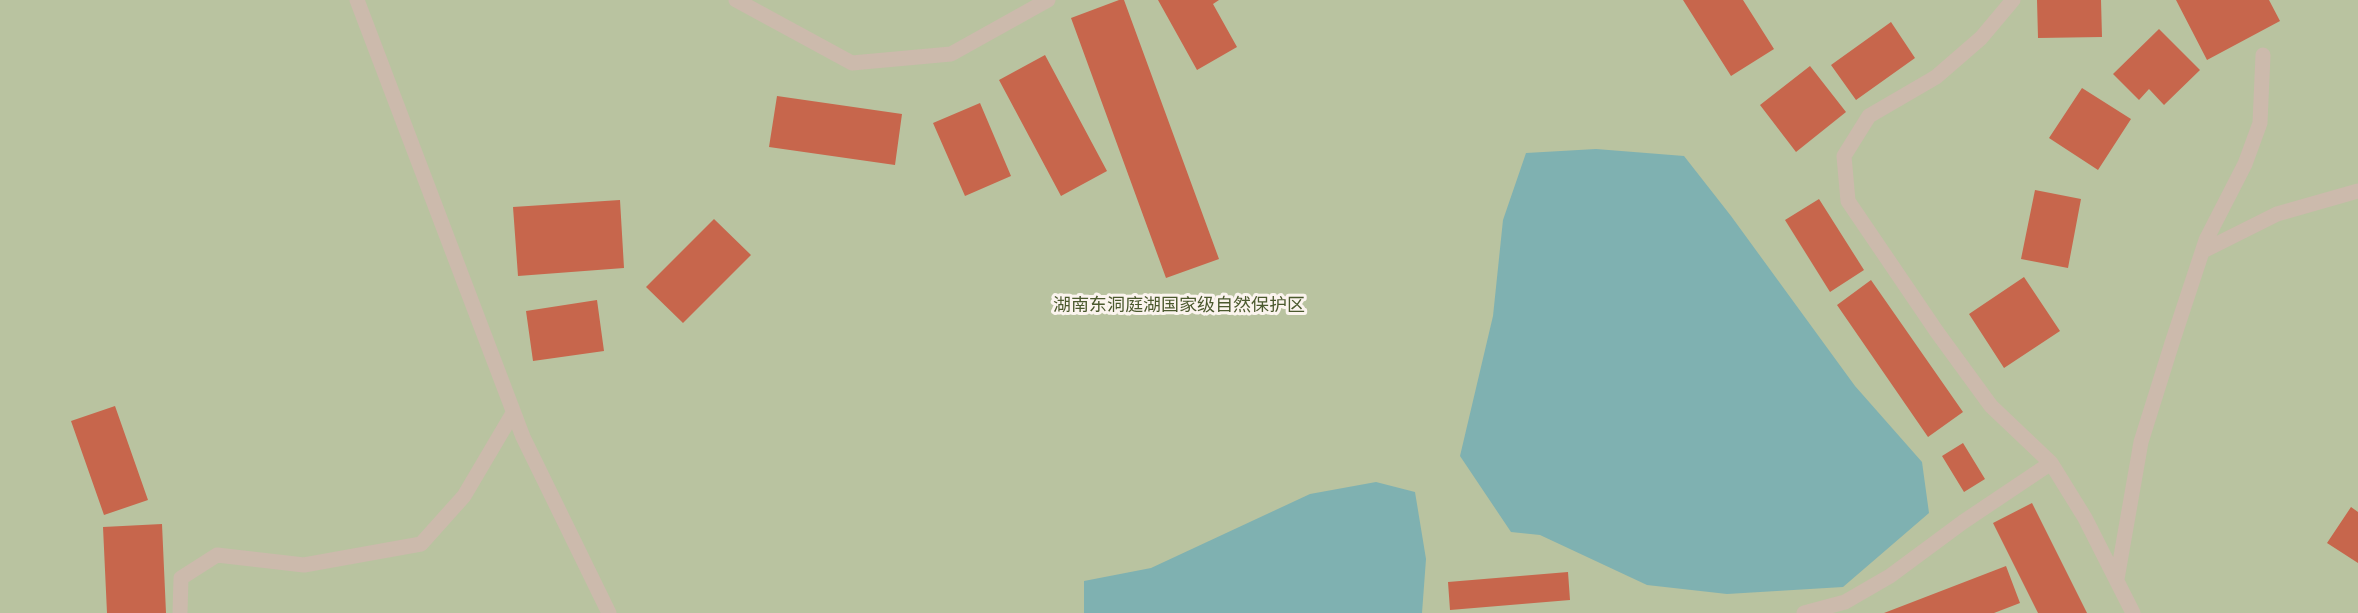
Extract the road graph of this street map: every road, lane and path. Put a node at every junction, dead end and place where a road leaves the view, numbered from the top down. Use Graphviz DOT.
graph roads {
  1 [pos="357,0"];
  2 [pos="736,0"];
  3 [pos="1048,0"];
  4 [pos="2013,0"];
  5 [pos="2263,55"];
  6 [pos="2358,191"];
  7 [pos="2202,251"];
  8 [pos="513,413"];
  9 [pos="2051,463"];
  10 [pos="2117,579"];
  11 [pos="180,613"];
  12 [pos="609,613"];
  13 [pos="1804,613"];
  14 [pos="2133,613"];
  1 -- 8 [label="street"];
  2 -- 3 [label="street"];
  4 -- 9 [label="street"];
  5 -- 7 [label="street"];
  6 -- 7 [label="street"];
  7 -- 10 [label="street"];
  8 -- 11 [label="street"];
  8 -- 12 [label="street"];
  9 -- 10 [label="street"];
  9 -- 13 [label="street"];
  10 -- 14 [label="street"];
}
